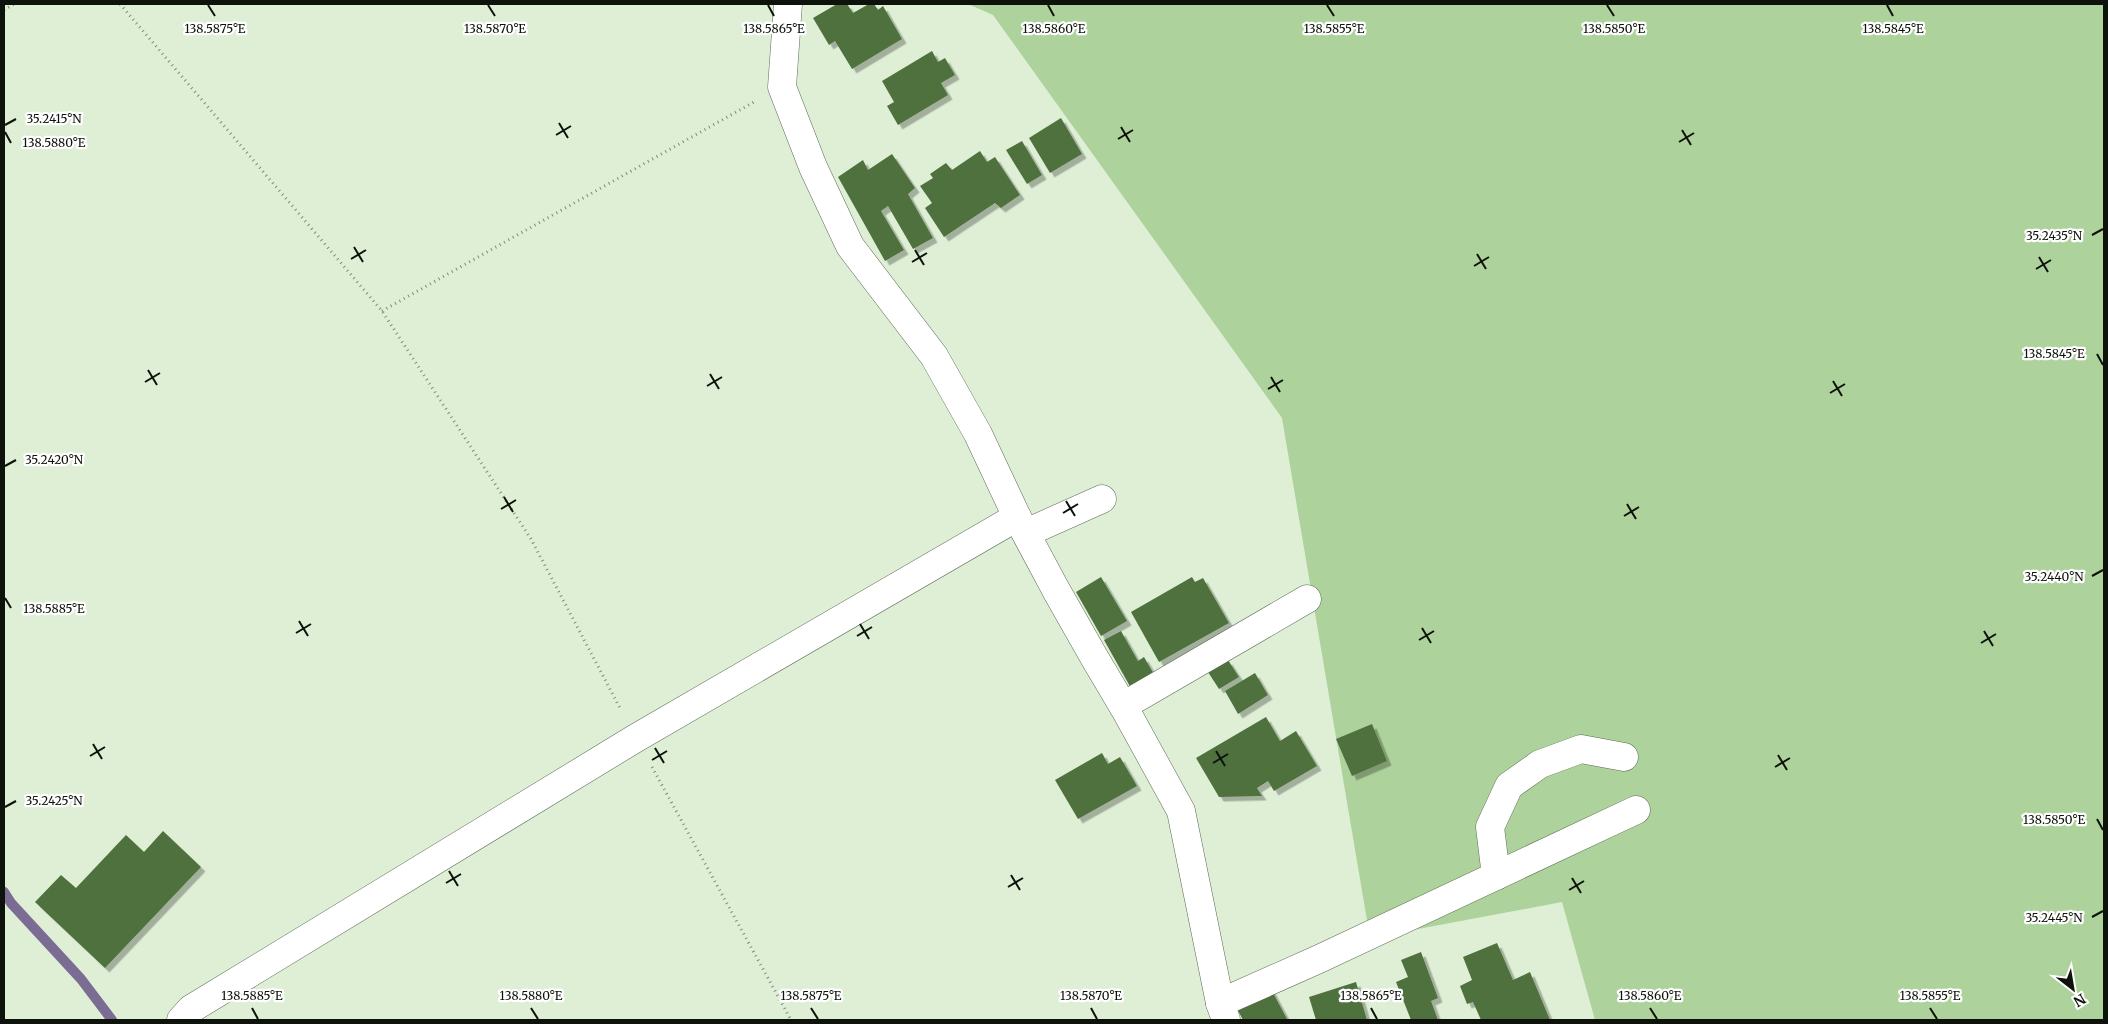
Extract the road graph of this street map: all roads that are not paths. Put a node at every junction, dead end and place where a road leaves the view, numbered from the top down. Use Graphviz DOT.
graph roads {
  1 [pos="788,4"];
  2 [pos="1102,499"];
  3 [pos="1022,525"];
  4 [pos="1307,599"];
  5 [pos="1123,706"];
  6 [pos="1624,757"];
  7 [pos="1636,810"];
  8 [pos="1496,876"];
  9 [pos="1223,1012"];
  10 [pos="181,1020"];
  1 -- 3 [label="street"];
  2 -- 3 [label="street"];
  3 -- 5 [label="street"];
  3 -- 10 [label="street"];
  4 -- 5 [label="street"];
  5 -- 9 [label="street"];
  6 -- 8 [label="street"];
  7 -- 8 [label="street"];
  8 -- 9 [label="street"];
}
